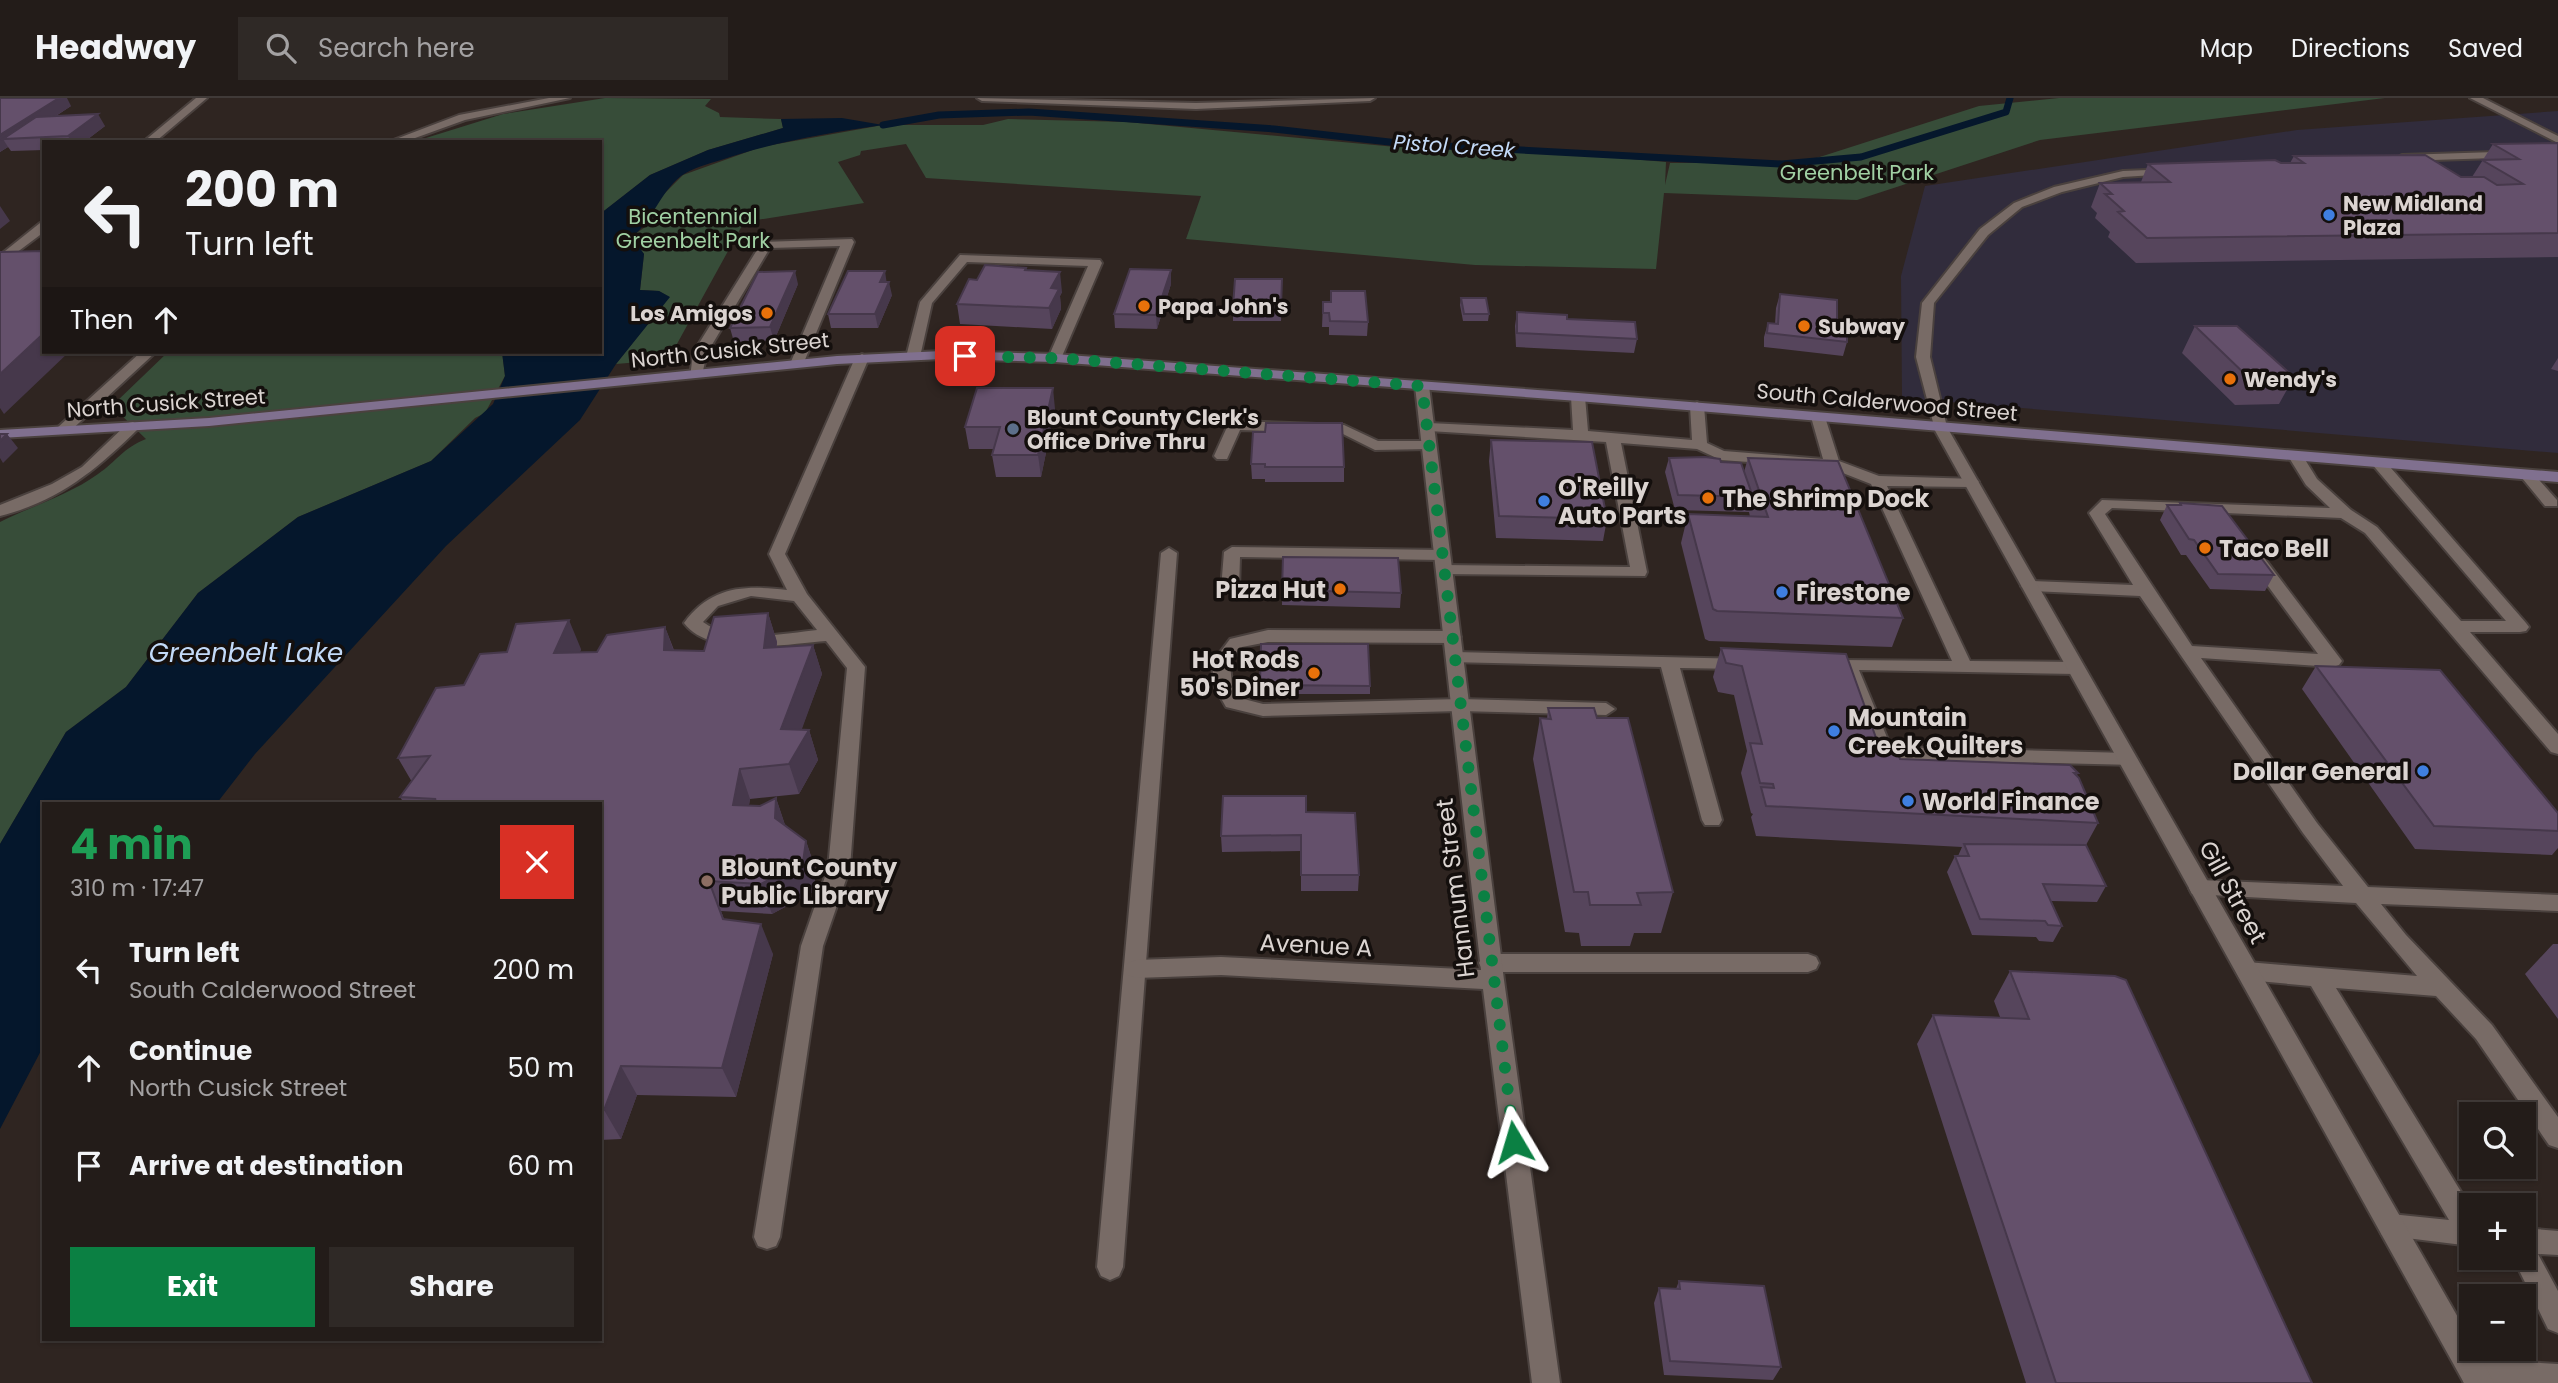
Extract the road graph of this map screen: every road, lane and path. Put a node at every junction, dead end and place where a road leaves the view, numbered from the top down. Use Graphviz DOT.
graph roads {
  1 [pos="202,98"];
  2 [pos="565,98"];
  3 [pos="982,98"];
  4 [pos="1370,98"];
  5 [pos="2475,98"];
  6 [pos="150,140"];
  7 [pos="399,140"];
  8 [pos="2558,140"];
  9 [pos="2558,153"];
  10 [pos="2388,159"];
  11 [pos="2179,171"];
  12 [pos="42,228"];
  13 [pos="0,261"];
  14 [pos="147,354"];
  15 [pos="913,357"];
  16 [pos="862,358"];
  17 [pos="1055,358"];
  18 [pos="797,364"];
  19 [pos="1213,370"];
  20 [pos="695,375"];
  21 [pos="1422,386"];
  22 [pos="1578,397"];
  23 [pos="1697,407"];
  24 [pos="1818,417"];
  25 [pos="133,426"];
  26 [pos="1940,428"];
  27 [pos="62,431"];
  28 [pos="0,434"];
  29 [pos="1581,435"];
  30 [pos="1429,436"];
  31 [pos="1614,438"];
  32 [pos="1700,444"];
  33 [pos="1222,456"];
  34 [pos="2296,457"];
  35 [pos="2379,463"];
  36 [pos="1832,464"];
  37 [pos="2526,475"];
  38 [pos="2558,478"];
  39 [pos="1877,481"];
  40 [pos="1971,482"];
  41 [pos="2556,506"];
  42 [pos="2217,507"];
  43 [pos="0,511"];
  44 [pos="2345,513"];
  45 [pos="1169,553"];
  46 [pos="1443,562"];
  47 [pos="2030,586"];
  48 [pos="1230,589"];
  49 [pos="2145,591"];
  50 [pos="799,596"];
  51 [pos="2456,626"];
  52 [pos="831,635"];
  53 [pos="1453,648"];
  54 [pos="2189,651"];
  55 [pos="1670,662"];
  56 [pos="1765,663"];
  57 [pos="1964,667"];
  58 [pos="2076,668"];
  59 [pos="1460,705"];
  60 [pos="1606,709"];
  61 [pos="2558,747"];
  62 [pos="2128,760"];
  63 [pos="1712,820"];
  64 [pos="2200,888"];
  65 [pos="2362,896"];
  66 [pos="2558,903"];
  67 [pos="1808,963"];
  68 [pos="1136,969"];
  69 [pos="2247,971"];
  70 [pos="1492,972"];
  71 [pos="2318,978"];
  72 [pos="2441,987"];
  73 [pos="2558,1137"];
  74 [pos="2459,1213"];
  75 [pos="2391,1226"];
  76 [pos="2459,1232"];
  77 [pos="767,1237"];
  78 [pos="2536,1241"];
  79 [pos="2558,1243"];
  80 [pos="1110,1267"];
  81 [pos="2532,1270"];
  82 [pos="2558,1319"];
  83 [pos="2477,1378"];
  84 [pos="2558,1378"];
  85 [pos="1546,1383"];
  1 -- 6 [label="street"];
  2 -- 7 [label="street"];
  3 -- 4 [label="street"];
  5 -- 8 [label="street"];
  9 -- 10 [label="street"];
  11 -- 26 [label="street, Gill Street"];
  12 -- 13 [label="street"];
  14 -- 27 [label="street"];
  15 -- 16 [label="main road, North Cusick Street"];
  15 -- 17 [label="main road, North Cusick Street"];
  15 -- 17 [label="street"];
  16 -- 18 [label="main road, North Cusick Street"];
  16 -- 50 [label="street"];
  17 -- 19 [label="main road, North Cusick Street"];
  18 -- 20 [label="main road, North Cusick Street"];
  18 -- 20 [label="street"];
  19 -- 21 [label="main road, South Calderwood Street"];
  20 -- 25 [label="main road, North Cusick Street"];
  21 -- 22 [label="main road, South Calderwood Street"];
  21 -- 30 [label="street, Hannum Street"];
  22 -- 23 [label="main road, South Calderwood Street"];
  22 -- 29 [label="street"];
  23 -- 24 [label="main road, South Calderwood Street"];
  23 -- 32 [label="street"];
  24 -- 26 [label="main road, South Calderwood Street"];
  24 -- 36 [label="street"];
  25 -- 27 [label="main road, North Cusick Street"];
  25 -- 43 [label="street"];
  26 -- 34 [label="main road, South Calderwood Street"];
  26 -- 40 [label="street, Gill Street"];
  27 -- 28 [label="main road, North Cusick Street"];
  29 -- 30 [label="street"];
  29 -- 31 [label="street"];
  30 -- 33 [label="street"];
  30 -- 46 [label="street, Hannum Street"];
  31 -- 32 [label="street"];
  31 -- 46 [label="street"];
  32 -- 36 [label="street"];
  34 -- 35 [label="main road, South Calderwood Street"];
  34 -- 44 [label="street"];
  35 -- 37 [label="main road, South Calderwood Street"];
  35 -- 51 [label="street"];
  36 -- 39 [label="street"];
  37 -- 38 [label="main road, South Calderwood Street"];
  37 -- 41 [label="street"];
  39 -- 40 [label="street"];
  39 -- 57 [label="street"];
  40 -- 47 [label="street, Gill Street"];
  42 -- 44 [label="street"];
  42 -- 49 [label="street"];
  42 -- 54 [label="street"];
  44 -- 51 [label="street"];
  45 -- 68 [label="street"];
  46 -- 48 [label="street"];
  46 -- 53 [label="street, Hannum Street"];
  47 -- 49 [label="street"];
  47 -- 58 [label="street, Gill Street"];
  49 -- 54 [label="street"];
  50 -- 52 [label="street"];
  50 -- 52 [label="street"];
  51 -- 61 [label="street"];
  52 -- 77 [label="street"];
  53 -- 55 [label="street"];
  53 -- 59 [label="street, Hannum Street"];
  53 -- 59 [label="street"];
  54 -- 65 [label="street"];
  55 -- 56 [label="street"];
  55 -- 63 [label="street"];
  57 -- 58 [label="street"];
  57 -- 62 [label="street"];
  58 -- 62 [label="street, Gill Street"];
  59 -- 60 [label="street"];
  59 -- 70 [label="street, Hannum Street"];
  62 -- 64 [label="street, Gill Street"];
  64 -- 65 [label="street"];
  64 -- 69 [label="street, Gill Street"];
  65 -- 66 [label="street"];
  65 -- 72 [label="street"];
  67 -- 70 [label="street, Avenue A"];
  68 -- 70 [label="street, Avenue A"];
  68 -- 80 [label="street"];
  69 -- 71 [label="street"];
  69 -- 75 [label="street, Gill Street"];
  70 -- 85 [label="street, Hannum Street"];
  71 -- 72 [label="street"];
  71 -- 74 [label="street"];
  72 -- 73 [label="street"];
  75 -- 76 [label="street"];
  75 -- 83 [label="street, Gill Street"];
  78 -- 79 [label="street"];
  81 -- 82 [label="street"];
  83 -- 84 [label="street"];
}
